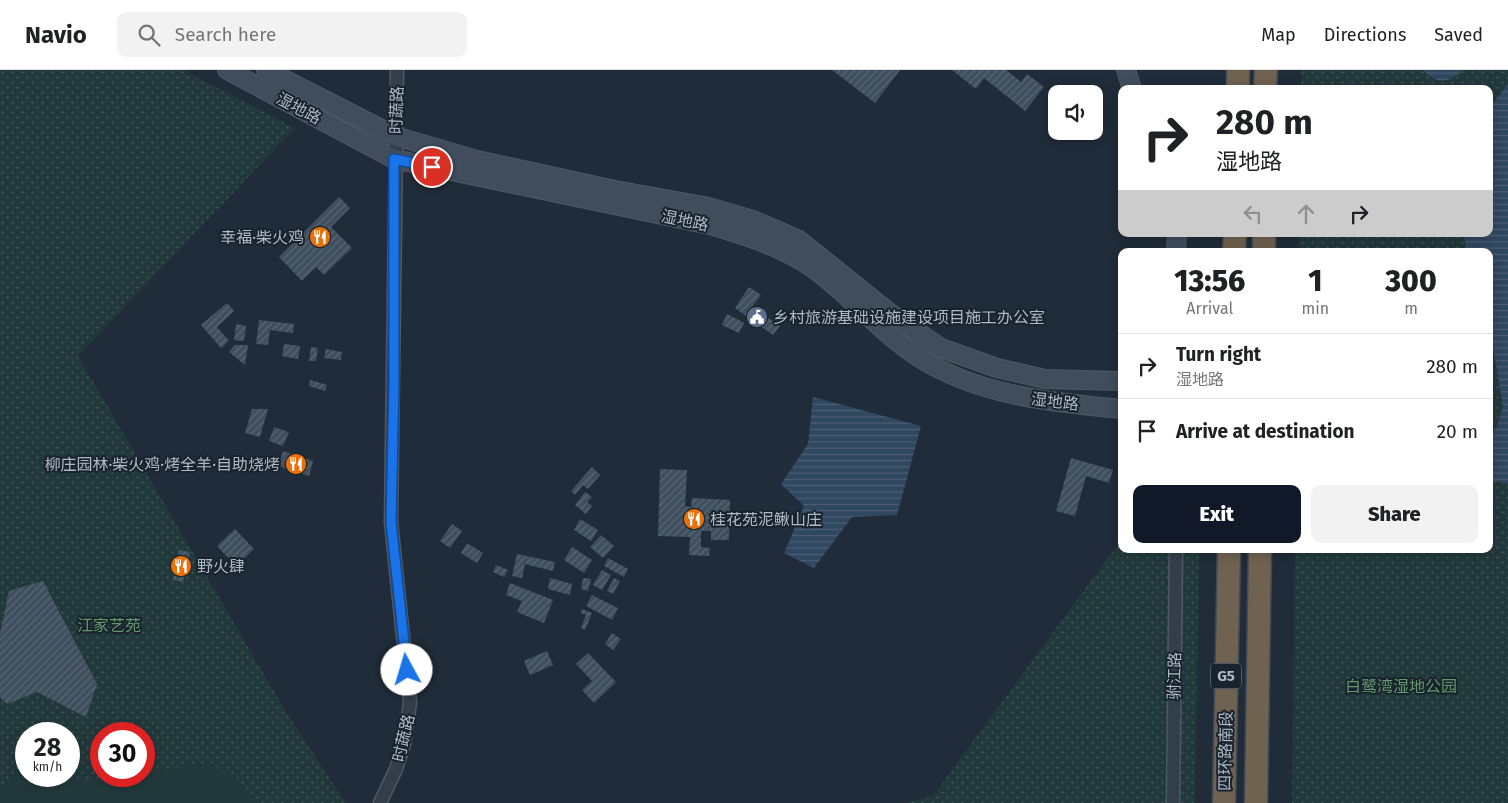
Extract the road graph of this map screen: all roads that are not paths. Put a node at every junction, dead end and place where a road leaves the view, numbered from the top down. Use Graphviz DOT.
graph roads {
  1 [pos="227,70"];
  2 [pos="266,70"];
  3 [pos="397,70"];
  4 [pos="1126,70"];
  5 [pos="1238,70"];
  6 [pos="1266,70"];
  7 [pos="1131,85"];
  8 [pos="1238,85"];
  9 [pos="1266,85"];
  10 [pos="395,136"];
  11 [pos="394,159"];
  12 [pos="1118,381"];
  13 [pos="1118,409"];
  14 [pos="1176,553"];
  15 [pos="1229,553"];
  16 [pos="1260,553"];
  17 [pos="380,803"];
  18 [pos="1173,803"];
  19 [pos="1224,803"];
  20 [pos="1256,803"];
  1 -- 11 [label="street, 湿地路"];
  2 -- 10 [label="street, 湿地路"];
  3 -- 10 [label="street, 时蔬路"];
  4 -- 7 [label="street"];
  5 -- 8 [label="highway"];
  6 -- 9 [label="highway"];
  10 -- 11 [label="street, 时蔬路"];
  10 -- 12 [label="street, 湿地路"];
  11 -- 13 [label="street, 湿地路"];
  11 -- 17 [label="street, 时蔬路"];
  14 -- 18 [label="street, 驸江路"];
  15 -- 19 [label="highway, 四环路南段 / G5"];
  16 -- 20 [label="highway, 四环路南段 / G5"];
}
